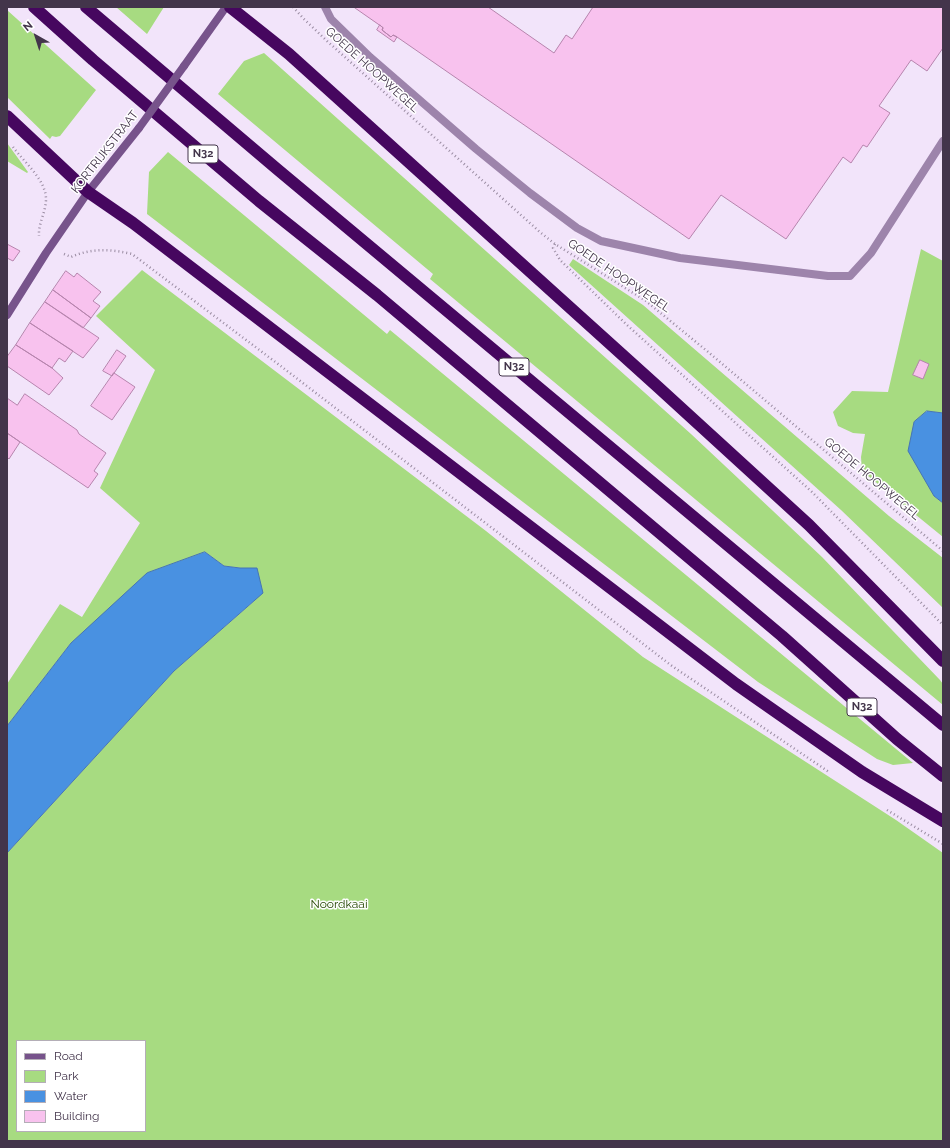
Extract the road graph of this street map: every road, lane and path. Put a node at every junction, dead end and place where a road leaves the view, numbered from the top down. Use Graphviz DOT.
graph roads {
  1 [pos="34,7"];
  2 [pos="86,7"];
  3 [pos="226,7"];
  4 [pos="230,7"];
  5 [pos="293,7"];
  6 [pos="325,7"];
  7 [pos="7,116"];
  8 [pos="943,141"];
  9 [pos="11,145"];
  10 [pos="88,192"];
  11 [pos="555,244"];
  12 [pos="51,245"];
  13 [pos="7,314"];
  14 [pos="943,551"];
  15 [pos="943,625"];
  16 [pos="943,662"];
  17 [pos="943,725"];
  18 [pos="832,774"];
  19 [pos="943,776"];
  20 [pos="884,808"];
  21 [pos="943,821"];
  22 [pos="943,844"];
  1 -- 19 [label="highway, N32"];
  2 -- 17 [label="highway, N32"];
  3 -- 10 [label="main road, KORTRIJKSTRAAT, bridge"];
  4 -- 16 [label="highway"];
  5 -- 11 [label="path, GOEDE HOOPWEGEL"];
  6 -- 8 [label="lane"];
  7 -- 10 [label="highway"];
  9 -- 12 [label="path"];
  10 -- 12 [label="main road, KORTRIJKSTRAAT"];
  10 -- 21 [label="highway"];
  11 -- 14 [label="path, GOEDE HOOPWEGEL"];
  11 -- 15 [label="path"];
  12 -- 13 [label="main road, KORTRIJKSTRAAT"];
  12 -- 18 [label="path"];
  20 -- 22 [label="path"];
}
